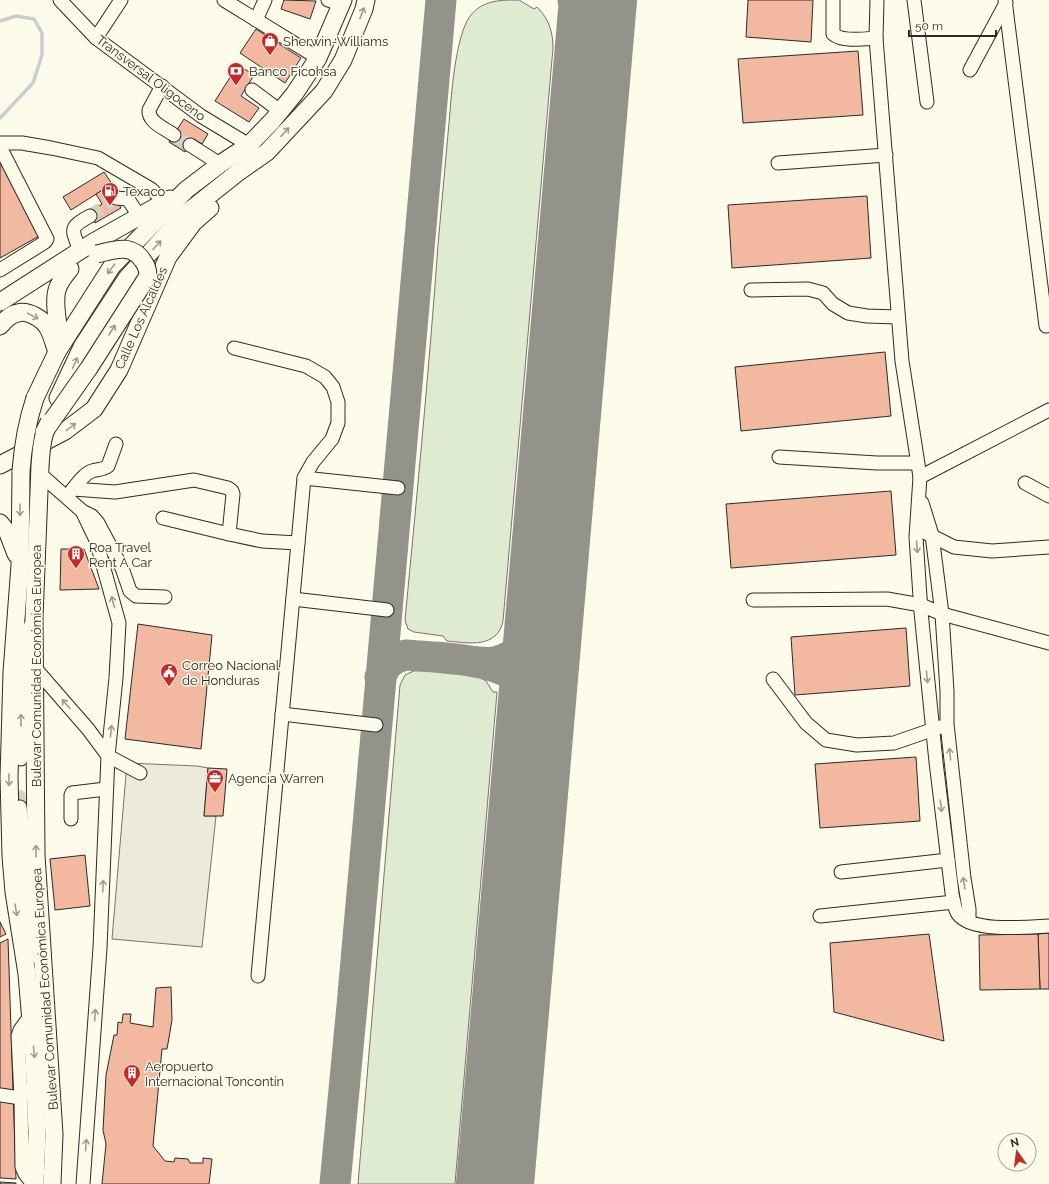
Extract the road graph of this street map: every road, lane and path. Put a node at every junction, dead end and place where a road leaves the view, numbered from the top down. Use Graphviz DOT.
graph roads {
  1 [pos="60,0"];
  2 [pos="121,0"];
  3 [pos="225,0"];
  4 [pos="265,0"];
  5 [pos="366,0"];
  6 [pos="833,0"];
  7 [pos="877,0"];
  8 [pos="914,0"];
  9 [pos="338,2"];
  10 [pos="1006,2"];
  11 [pos="256,20"];
  12 [pos="96,38"];
  13 [pos="876,38"];
  14 [pos="318,58"];
  15 [pos="970,70"];
  16 [pos="162,86"];
  17 [pos="252,90"];
  18 [pos="927,102"];
  19 [pos="280,111"];
  20 [pos="174,135"];
  21 [pos="0,144"];
  22 [pos="190,145"];
  23 [pos="249,145"];
  24 [pos="0,147"];
  25 [pos="267,152"];
  26 [pos="886,155"];
  27 [pos="778,163"];
  28 [pos="220,164"];
  29 [pos="186,190"];
  30 [pos="116,198"];
  31 [pos="165,202"];
  32 [pos="90,216"];
  33 [pos="139,216"];
  34 [pos="80,251"];
  35 [pos="70,269"];
  36 [pos="0,270"];
  37 [pos="751,290"];
  38 [pos="0,302"];
  39 [pos="0,313"];
  40 [pos="898,317"];
  41 [pos="0,326"];
  42 [pos="1046,326"];
  43 [pos="59,348"];
  44 [pos="234,348"];
  45 [pos="1049,410"];
  46 [pos="44,432"];
  47 [pos="116,444"];
  48 [pos="779,457"];
  49 [pos="917,463"];
  50 [pos="0,464"];
  51 [pos="40,470"];
  52 [pos="920,477"];
  53 [pos="304,478"];
  54 [pos="1025,483"];
  55 [pos="398,488"];
  56 [pos="70,493"];
  57 [pos="919,494"];
  58 [pos="1049,496"];
  59 [pos="82,511"];
  60 [pos="163,518"];
  61 [pos="0,523"];
  62 [pos="917,529"];
  63 [pos="229,534"];
  64 [pos="932,535"];
  65 [pos="298,544"];
  66 [pos="1049,547"];
  67 [pos="20,565"];
  68 [pos="165,596"];
  69 [pos="293,599"];
  70 [pos="754,600"];
  71 [pos="921,605"];
  72 [pos="387,610"];
  73 [pos="942,614"];
  74 [pos="34,618"];
  75 [pos="1049,643"];
  76 [pos="34,668"];
  77 [pos="773,679"];
  78 [pos="282,714"];
  79 [pos="947,724"];
  80 [pos="376,725"];
  81 [pos="932,731"];
  82 [pos="108,756"];
  83 [pos="21,759"];
  84 [pos="140,774"];
  85 [pos="106,789"];
  86 [pos="20,807"];
  87 [pos="71,819"];
  88 [pos="948,860"];
  89 [pos="841,872"];
  90 [pos="954,902"];
  91 [pos="820,916"];
  92 [pos="969,922"];
  93 [pos="1049,926"];
  94 [pos="44,974"];
  95 [pos="258,976"];
  96 [pos="30,1015"];
  97 [pos="0,1095"];
  98 [pos="21,1098"];
  99 [pos="34,1184"];
  100 [pos="52,1184"];
  101 [pos="83,1184"];
  1 -- 12 [label="street, Transversal Oligoceno"];
  2 -- 12 [label="street"];
  3 -- 11 [label="street"];
  4 -- 11 [label="street"];
  25 -- 5 [label="main road, Bulevar Comunidad Económica Europea, one-way"];
  6 -- 13 [label="street"];
  7 -- 13 [label="street"];
  8 -- 18 [label="street"];
  9 -- 14 [label="main road, Bulevar Comunidad Económica Europea"];
  10 -- 15 [label="street"];
  10 -- 42 [label="street"];
  11 -- 14 [label="street"];
  12 -- 16 [label="street, Transversal Oligoceno"];
  13 -- 26 [label="street"];
  14 -- 19 [label="main road, Bulevar Comunidad Económica Europea"];
  16 -- 20 [label="street"];
  16 -- 23 [label="street, Transversal Oligoceno"];
  17 -- 19 [label="street"];
  19 -- 23 [label="main road, Bulevar Comunidad Económica Europea"];
  21 -- 31 [label="street"];
  22 -- 28 [label="street"];
  23 -- 28 [label="main road, Bulevar Comunidad Económica Europea"];
  24 -- 36 [label="street"];
  46 -- 25 [label="main road, Bulevar Comunidad Económica Europea, one-way, bridge"];
  50 -- 25 [label="main road, Calle Los Alcaldes, one-way"];
  26 -- 27 [label="street"];
  26 -- 40 [label="street"];
  28 -- 29 [label="main road, Bulevar Comunidad Económica Europea"];
  29 -- 31 [label="main road"];
  29 -- 43 [label="main road, Bulevar Comunidad Económica Europea, one-way"];
  30 -- 33 [label="street"];
  31 -- 33 [label="main road"];
  32 -- 34 [label="street"];
  33 -- 34 [label="main road"];
  34 -- 38 [label="main road"];
  35 -- 39 [label="main road"];
  35 -- 43 [label="main road"];
  46 -- 35 [label="main road, one-way, bridge"];
  37 -- 40 [label="street"];
  40 -- 49 [label="street"];
  41 -- 43 [label="main road, one-way"];
  43 -- 67 [label="main road, Bulevar Comunidad Económica Europea, one-way, bridge"];
  44 -- 53 [label="street"];
  45 -- 52 [label="street"];
  46 -- 51 [label="main road, Bulevar Comunidad Económica Europea, bridge"];
  47 -- 56 [label="street"];
  48 -- 49 [label="street"];
  49 -- 52 [label="street"];
  51 -- 56 [label="street"];
  51 -- 74 [label="main road, Bulevar Comunidad Económica Europea"];
  52 -- 57 [label="street"];
  53 -- 55 [label="street"];
  53 -- 65 [label="street"];
  54 -- 58 [label="street"];
  56 -- 59 [label="street"];
  56 -- 63 [label="street"];
  57 -- 62 [label="street"];
  57 -- 64 [label="street"];
  59 -- 68 [label="street"];
  82 -- 59 [label="street, one-way"];
  60 -- 63 [label="street"];
  61 -- 67 [label="main road"];
  62 -- 64 [label="street"];
  62 -- 71 [label="street, one-way"];
  63 -- 65 [label="street"];
  64 -- 66 [label="street"];
  64 -- 73 [label="street"];
  65 -- 69 [label="street"];
  67 -- 96 [label="main road, Bulevar Comunidad Económica Europea, one-way"];
  69 -- 72 [label="street"];
  69 -- 78 [label="street"];
  70 -- 71 [label="street"];
  71 -- 73 [label="street"];
  71 -- 81 [label="street, one-way"];
  73 -- 75 [label="street"];
  73 -- 79 [label="street"];
  74 -- 76 [label="main road, Bulevar Comunidad Económica Europea"];
  83 -- 74 [label="street, one-way"];
  82 -- 76 [label="street, one-way"];
  94 -- 76 [label="main road, Bulevar Comunidad Económica Europea, one-way"];
  77 -- 81 [label="street"];
  78 -- 80 [label="street"];
  78 -- 95 [label="street"];
  79 -- 81 [label="street"];
  92 -- 79 [label="street, one-way"];
  81 -- 88 [label="street, one-way"];
  82 -- 84 [label="street"];
  82 -- 85 [label="street"];
  85 -- 87 [label="street"];
  101 -- 85 [label="street, one-way"];
  86 -- 94 [label="street"];
  88 -- 89 [label="street"];
  88 -- 90 [label="street"];
  90 -- 91 [label="street"];
  90 -- 92 [label="street"];
  92 -- 93 [label="street"];
  94 -- 100 [label="main road, Bulevar Comunidad Económica Europea"];
  96 -- 98 [label="street"];
  96 -- 99 [label="main road, Bulevar Comunidad Económica Europea, one-way"];
  97 -- 98 [label="street"];
  98 -- 99 [label="street"];
}
